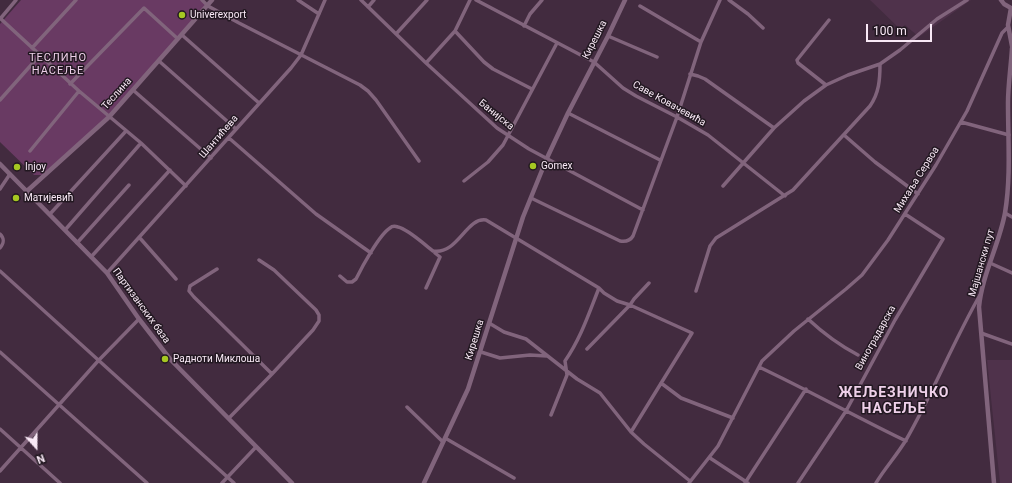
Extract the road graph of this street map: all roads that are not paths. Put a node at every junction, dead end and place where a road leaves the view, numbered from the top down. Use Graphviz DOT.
graph roads {
  1 [pos="16,0"];
  2 [pos="76,0"];
  3 [pos="202,0"];
  4 [pos="212,0"];
  5 [pos="298,0"];
  6 [pos="325,0"];
  7 [pos="361,0"];
  8 [pos="374,0"];
  9 [pos="427,0"];
  10 [pos="470,0"];
  11 [pos="476,0"];
  12 [pos="542,0"];
  13 [pos="625,0"];
  14 [pos="720,0"];
  15 [pos="729,0"];
  16 [pos="968,0"];
  17 [pos="1001,0"];
  18 [pos="208,6"];
  19 [pos="640,6"];
  20 [pos="368,7"];
  21 [pos="1012,7"];
  22 [pos="319,14"];
  23 [pos="0,18"];
  24 [pos="829,20"];
  25 [pos="524,26"];
  26 [pos="1008,27"];
  27 [pos="762,28"];
  28 [pos="455,31"];
  29 [pos="396,34"];
  30 [pos="182,35"];
  31 [pos="608,36"];
  32 [pos="178,40"];
  33 [pos="701,42"];
  34 [pos="557,44"];
  35 [pos="1012,47"];
  36 [pos="32,48"];
  37 [pos="40,55"];
  38 [pos="301,55"];
  39 [pos="657,57"];
  40 [pos="159,61"];
  41 [pos="594,62"];
  42 [pos="426,63"];
  43 [pos="880,64"];
  44 [pos="690,74"];
  45 [pos="70,84"];
  46 [pos="826,85"];
  47 [pos="532,89"];
  48 [pos="133,90"];
  49 [pos="79,91"];
  50 [pos="0,100"];
  51 [pos="259,103"];
  52 [pos="568,113"];
  53 [pos="109,117"];
  54 [pos="676,117"];
  55 [pos="961,122"];
  56 [pos="774,128"];
  57 [pos="236,129"];
  58 [pos="126,131"];
  59 [pos="507,135"];
  60 [pos="844,135"];
  61 [pos="229,138"];
  62 [pos="1010,138"];
  63 [pos="141,143"];
  64 [pos="30,151"];
  65 [pos="211,158"];
  66 [pos="547,158"];
  67 [pos="660,160"];
  68 [pos="419,161"];
  69 [pos="744,163"];
  70 [pos="0,164"];
  71 [pos="170,170"];
  72 [pos="10,174"];
  73 [pos="464,181"];
  74 [pos="129,185"];
  75 [pos="186,186"];
  76 [pos="723,186"];
  77 [pos="0,189"];
  78 [pos="27,191"];
  79 [pos="918,194"];
  80 [pos="785,196"];
  81 [pos="531,198"];
  82 [pos="643,210"];
  83 [pos="1005,213"];
  84 [pos="50,214"];
  85 [pos="905,214"];
  86 [pos="1012,217"];
  87 [pos="65,230"];
  88 [pos="0,234"];
  89 [pos="139,237"];
  90 [pos="516,238"];
  91 [pos="77,243"];
  92 [pos="0,248"];
  93 [pos="434,252"];
  94 [pos="444,252"];
  95 [pos="371,253"];
  96 [pos="91,257"];
  97 [pos="440,258"];
  98 [pos="259,260"];
  99 [pos="990,263"];
  100 [pos="217,269"];
  101 [pos="0,271"];
  102 [pos="107,272"];
  103 [pos="1012,273"];
  104 [pos="340,276"];
  105 [pos="176,278"];
  106 [pos="649,283"];
  107 [pos="426,288"];
  108 [pos="599,288"];
  109 [pos="696,291"];
  110 [pos="980,294"];
  111 [pos="630,304"];
  112 [pos="139,319"];
  113 [pos="808,319"];
  114 [pos="489,323"];
  115 [pos="981,333"];
  116 [pos="1012,344"];
  117 [pos="587,349"];
  118 [pos="0,352"];
  119 [pos="480,352"];
  120 [pos="858,355"];
  121 [pos="548,356"];
  122 [pos="98,361"];
  123 [pos="759,367"];
  124 [pos="568,371"];
  125 [pos="272,374"];
  126 [pos="661,382"];
  127 [pos="806,389"];
  128 [pos="59,404"];
  129 [pos="407,407"];
  130 [pos="846,411"];
  131 [pos="551,415"];
  132 [pos="229,418"];
  133 [pos="733,418"];
  134 [pos="0,429"];
  135 [pos="631,432"];
  136 [pos="444,440"];
  137 [pos="906,441"];
  138 [pos="256,447"];
  139 [pos="21,448"];
  140 [pos="710,458"];
  141 [pos="0,471"];
  142 [pos="227,477"];
  143 [pos="514,478"];
  144 [pos="689,482"];
  145 [pos="746,482"];
  146 [pos="60,483"];
  147 [pos="147,483"];
  148 [pos="222,483"];
  149 [pos="234,483"];
  150 [pos="292,483"];
  151 [pos="424,483"];
  152 [pos="798,483"];
  153 [pos="876,483"];
  154 [pos="994,483"];
  1 -- 23 [label="street"];
  2 -- 36 [label="street"];
  3 -- 18 [label="street"];
  4 -- 18 [label="street, Теслина"];
  5 -- 22 [label="street"];
  6 -- 22 [label="street, Шантићева"];
  7 -- 20 [label="street, Банијска"];
  8 -- 20 [label="street"];
  9 -- 29 [label="street"];
  10 -- 28 [label="street"];
  11 -- 25 [label="street, Саве Ковачевића"];
  12 -- 25 [label="street"];
  13 -- 31 [label="street, Кирешка"];
  14 -- 33 [label="street"];
  15 -- 27 [label="street"];
  16 -- 43 [label="street"];
  17 -- 21 [label="street"];
  18 -- 30 [label="street, Теслина"];
  18 -- 38 [label="street"];
  19 -- 33 [label="street"];
  20 -- 29 [label="street, Банијска"];
  21 -- 26 [label="street, Мајшански пут"];
  22 -- 38 [label="street, Шантићева"];
  23 -- 36 [label="street"];
  24 -- 46 [label="street"];
  25 -- 34 [label="street, Саве Ковачевића"];
  26 -- 35 [label="street, Мајшански пут"];
  26 -- 55 [label="street, Михаља Сервоа"];
  28 -- 42 [label="street"];
  28 -- 47 [label="street"];
  29 -- 42 [label="street, Банијска"];
  30 -- 32 [label="street, Теслина"];
  30 -- 51 [label="street"];
  31 -- 39 [label="street"];
  31 -- 41 [label="street, Кирешка"];
  32 -- 40 [label="street, Теслина"];
  32 -- 45 [label="street"];
  33 -- 44 [label="street"];
  34 -- 41 [label="street, Саве Ковачевића"];
  34 -- 47 [label="street"];
  35 -- 62 [label="street, Мајшански пут"];
  36 -- 37 [label="street"];
  37 -- 45 [label="street"];
  37 -- 50 [label="street"];
  38 -- 51 [label="street, Шантићева"];
  38 -- 68 [label="street"];
  40 -- 48 [label="street, Теслина"];
  40 -- 57 [label="street"];
  41 -- 52 [label="street, Кирешка"];
  41 -- 54 [label="street, Саве Ковачевића"];
  42 -- 59 [label="street, Банијска"];
  43 -- 46 [label="street"];
  43 -- 60 [label="street"];
  44 -- 54 [label="street"];
  44 -- 56 [label="street"];
  45 -- 49 [label="street"];
  46 -- 56 [label="street"];
  47 -- 59 [label="street"];
  48 -- 53 [label="street, Теслина"];
  48 -- 65 [label="street"];
  49 -- 53 [label="street"];
  49 -- 64 [label="street"];
  51 -- 57 [label="street, Шантићева"];
  52 -- 66 [label="street, Кирешка"];
  52 -- 67 [label="street"];
  53 -- 58 [label="street"];
  53 -- 78 [label="street, Теслина"];
  54 -- 67 [label="street"];
  54 -- 69 [label="street, Саве Ковачевића"];
  55 -- 62 [label="street"];
  55 -- 79 [label="street, Михаља Сервоа"];
  56 -- 69 [label="street"];
  57 -- 61 [label="street, Шантићева"];
  58 -- 63 [label="street"];
  58 -- 84 [label="street"];
  59 -- 66 [label="street, Банијска"];
  59 -- 73 [label="street"];
  60 -- 79 [label="street"];
  60 -- 80 [label="street"];
  61 -- 65 [label="street, Шантићева"];
  61 -- 95 [label="street"];
  62 -- 83 [label="street, Мајшански пут"];
  63 -- 71 [label="street"];
  63 -- 87 [label="street"];
  65 -- 75 [label="street, Шантићева"];
  66 -- 81 [label="street, Кирешка"];
  66 -- 82 [label="street, Банијска"];
  67 -- 82 [label="street"];
  69 -- 76 [label="street"];
  69 -- 80 [label="street, Саве Ковачевића"];
  70 -- 72 [label="street, Партизанских база"];
  71 -- 75 [label="street"];
  71 -- 96 [label="street"];
  72 -- 77 [label="street"];
  72 -- 78 [label="street, Партизанских база"];
  74 -- 91 [label="street"];
  75 -- 89 [label="street, Шантићева"];
  78 -- 84 [label="street, Партизанских база"];
  79 -- 85 [label="street, Михаља Сервоа"];
  80 -- 109 [label="street"];
  81 -- 82 [label="street"];
  81 -- 90 [label="street, Кирешка"];
  83 -- 86 [label="street"];
  83 -- 99 [label="street, Мајшански пут"];
  84 -- 87 [label="street, Партизанских база"];
  85 -- 113 [label="street, Михаља Сервоа"];
  85 -- 130 [label="street, Виноградарска"];
  87 -- 91 [label="street, Партизанских база"];
  88 -- 92 [label="street"];
  89 -- 102 [label="street, Шантићева"];
  89 -- 105 [label="street"];
  90 -- 94 [label="street"];
  90 -- 108 [label="street"];
  90 -- 114 [label="street, Кирешка"];
  91 -- 96 [label="street, Партизанских база"];
  93 -- 94 [label="street"];
  93 -- 95 [label="street"];
  93 -- 97 [label="street"];
  94 -- 97 [label="street"];
  95 -- 104 [label="street"];
  96 -- 102 [label="street, Партизанских база"];
  97 -- 107 [label="street"];
  98 -- 125 [label="street"];
  99 -- 103 [label="street"];
  99 -- 110 [label="street, Мајшански пут"];
  100 -- 125 [label="street"];
  101 -- 122 [label="street"];
  102 -- 112 [label="street, Партизанских база"];
  106 -- 111 [label="street"];
  108 -- 111 [label="street"];
  108 -- 124 [label="street"];
  110 -- 115 [label="street, Мајшански пут"];
  110 -- 137 [label="street"];
  111 -- 117 [label="street"];
  111 -- 126 [label="street"];
  112 -- 122 [label="street"];
  112 -- 132 [label="street, Партизанских база"];
  113 -- 120 [label="street"];
  113 -- 123 [label="street, Михаља Сервоа"];
  114 -- 119 [label="street, Кирешка"];
  114 -- 121 [label="street"];
  115 -- 116 [label="street"];
  115 -- 154 [label="street, Мајшански пут"];
  118 -- 128 [label="street"];
  119 -- 121 [label="street"];
  119 -- 136 [label="street, Кирешка"];
  121 -- 124 [label="street"];
  122 -- 128 [label="street"];
  122 -- 142 [label="street"];
  123 -- 127 [label="street"];
  123 -- 133 [label="street, Михаља Сервоа"];
  124 -- 131 [label="street"];
  124 -- 135 [label="street"];
  125 -- 132 [label="street"];
  126 -- 133 [label="street"];
  126 -- 135 [label="street"];
  127 -- 130 [label="street"];
  127 -- 145 [label="street"];
  128 -- 139 [label="street"];
  128 -- 147 [label="street"];
  129 -- 136 [label="street"];
  130 -- 137 [label="street"];
  130 -- 152 [label="street, Виноградарска"];
  132 -- 138 [label="street, Партизанских база"];
  133 -- 140 [label="street, Михаља Сервоа"];
  134 -- 139 [label="street"];
  135 -- 144 [label="street"];
  136 -- 143 [label="street"];
  136 -- 151 [label="street, Кирешка"];
  137 -- 153 [label="street"];
  138 -- 142 [label="street"];
  138 -- 150 [label="street, Партизанских база"];
  139 -- 141 [label="street"];
  139 -- 146 [label="street"];
  140 -- 144 [label="street, Михаља Сервоа"];
  140 -- 145 [label="street"];
  142 -- 148 [label="street"];
  142 -- 149 [label="street"];
}
